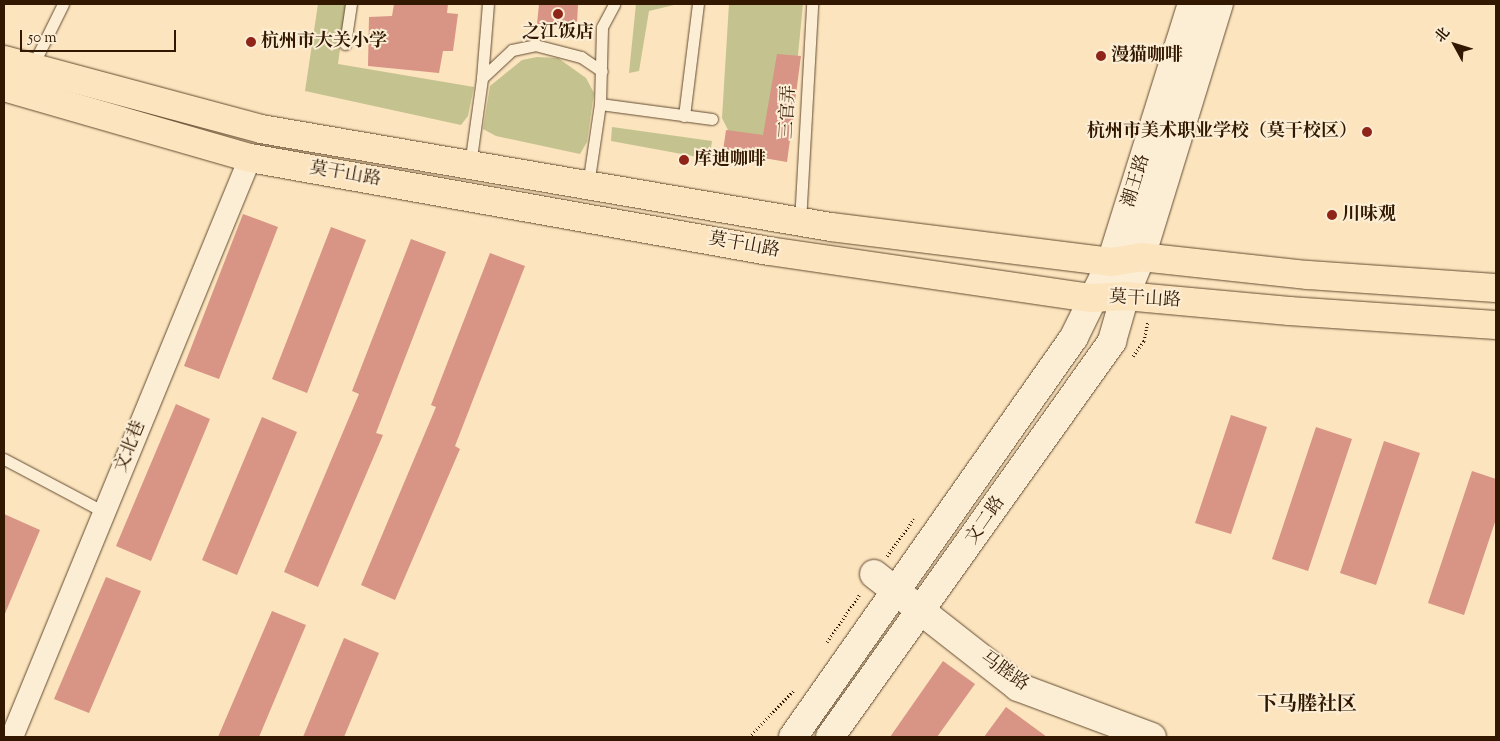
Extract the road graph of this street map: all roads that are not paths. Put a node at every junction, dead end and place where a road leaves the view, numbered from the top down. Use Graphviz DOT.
graph roads {
  1 [pos="63,4"];
  2 [pos="351,4"];
  3 [pos="488,4"];
  4 [pos="614,4"];
  5 [pos="698,4"];
  6 [pos="812,4"];
  7 [pos="1192,4"];
  8 [pos="1219,4"];
  9 [pos="346,44"];
  10 [pos="4,60"];
  11 [pos="31,67"];
  12 [pos="602,70"];
  13 [pos="482,78"];
  14 [pos="4,87"];
  15 [pos="600,104"];
  16 [pos="684,116"];
  17 [pos="712,119"];
  18 [pos="250,158"];
  19 [pos="470,164"];
  20 [pos="588,185"];
  21 [pos="800,222"];
  22 [pos="1142,257"];
  23 [pos="1111,262"];
  24 [pos="1496,288"];
  25 [pos="1125,296"];
  26 [pos="1092,298"];
  27 [pos="1496,325"];
  28 [pos="4,459"];
  29 [pos="104,512"];
  30 [pos="874,574"];
  31 [pos="898,591"];
  32 [pos="923,610"];
  33 [pos="12,737"];
  34 [pos="793,737"];
  35 [pos="830,737"];
  36 [pos="1152,737"];
  1 -- 11 [label="lane"];
  2 -- 9 [label="lane"];
  3 -- 13 [label="lane"];
  4 -- 12 [label="lane"];
  5 -- 16 [label="lane"];
  6 -- 21 [label="lane, 三官弄"];
  7 -- 23 [label="main road, 潮王路"];
  8 -- 22 [label="main road, 潮王路"];
  10 -- 11 [label="main road, 莫干山路"];
  11 -- 19 [label="main road, 莫干山路"];
  12 -- 13 [label="lane"];
  12 -- 15 [label="lane"];
  13 -- 19 [label="lane"];
  14 -- 18 [label="main road, 莫干山路"];
  15 -- 16 [label="lane"];
  15 -- 20 [label="lane"];
  16 -- 17 [label="lane"];
  18 -- 26 [label="main road, 莫干山路"];
  18 -- 29 [label="street, 文北巷"];
  19 -- 20 [label="main road, 莫干山路"];
  20 -- 21 [label="main road, 莫干山路"];
  21 -- 23 [label="main road, 莫干山路"];
  22 -- 23 [label="main road, 莫干山路"];
  22 -- 24 [label="main road, 莫干山路"];
  22 -- 25 [label="main road, 潮王路"];
  23 -- 26 [label="main road, 潮王路"];
  25 -- 26 [label="main road, 莫干山路"];
  25 -- 27 [label="main road, 莫干山路"];
  25 -- 32 [label="main road, 文二路"];
  26 -- 31 [label="main road, 文二路"];
  28 -- 29 [label="lane"];
  29 -- 33 [label="street, 文北巷"];
  30 -- 31 [label="main road, 马塍路"];
  31 -- 32 [label="main road, 马塍路"];
  31 -- 34 [label="main road, 文二路"];
  32 -- 35 [label="main road, 文二路"];
  32 -- 36 [label="main road, 马塍路"];
}
